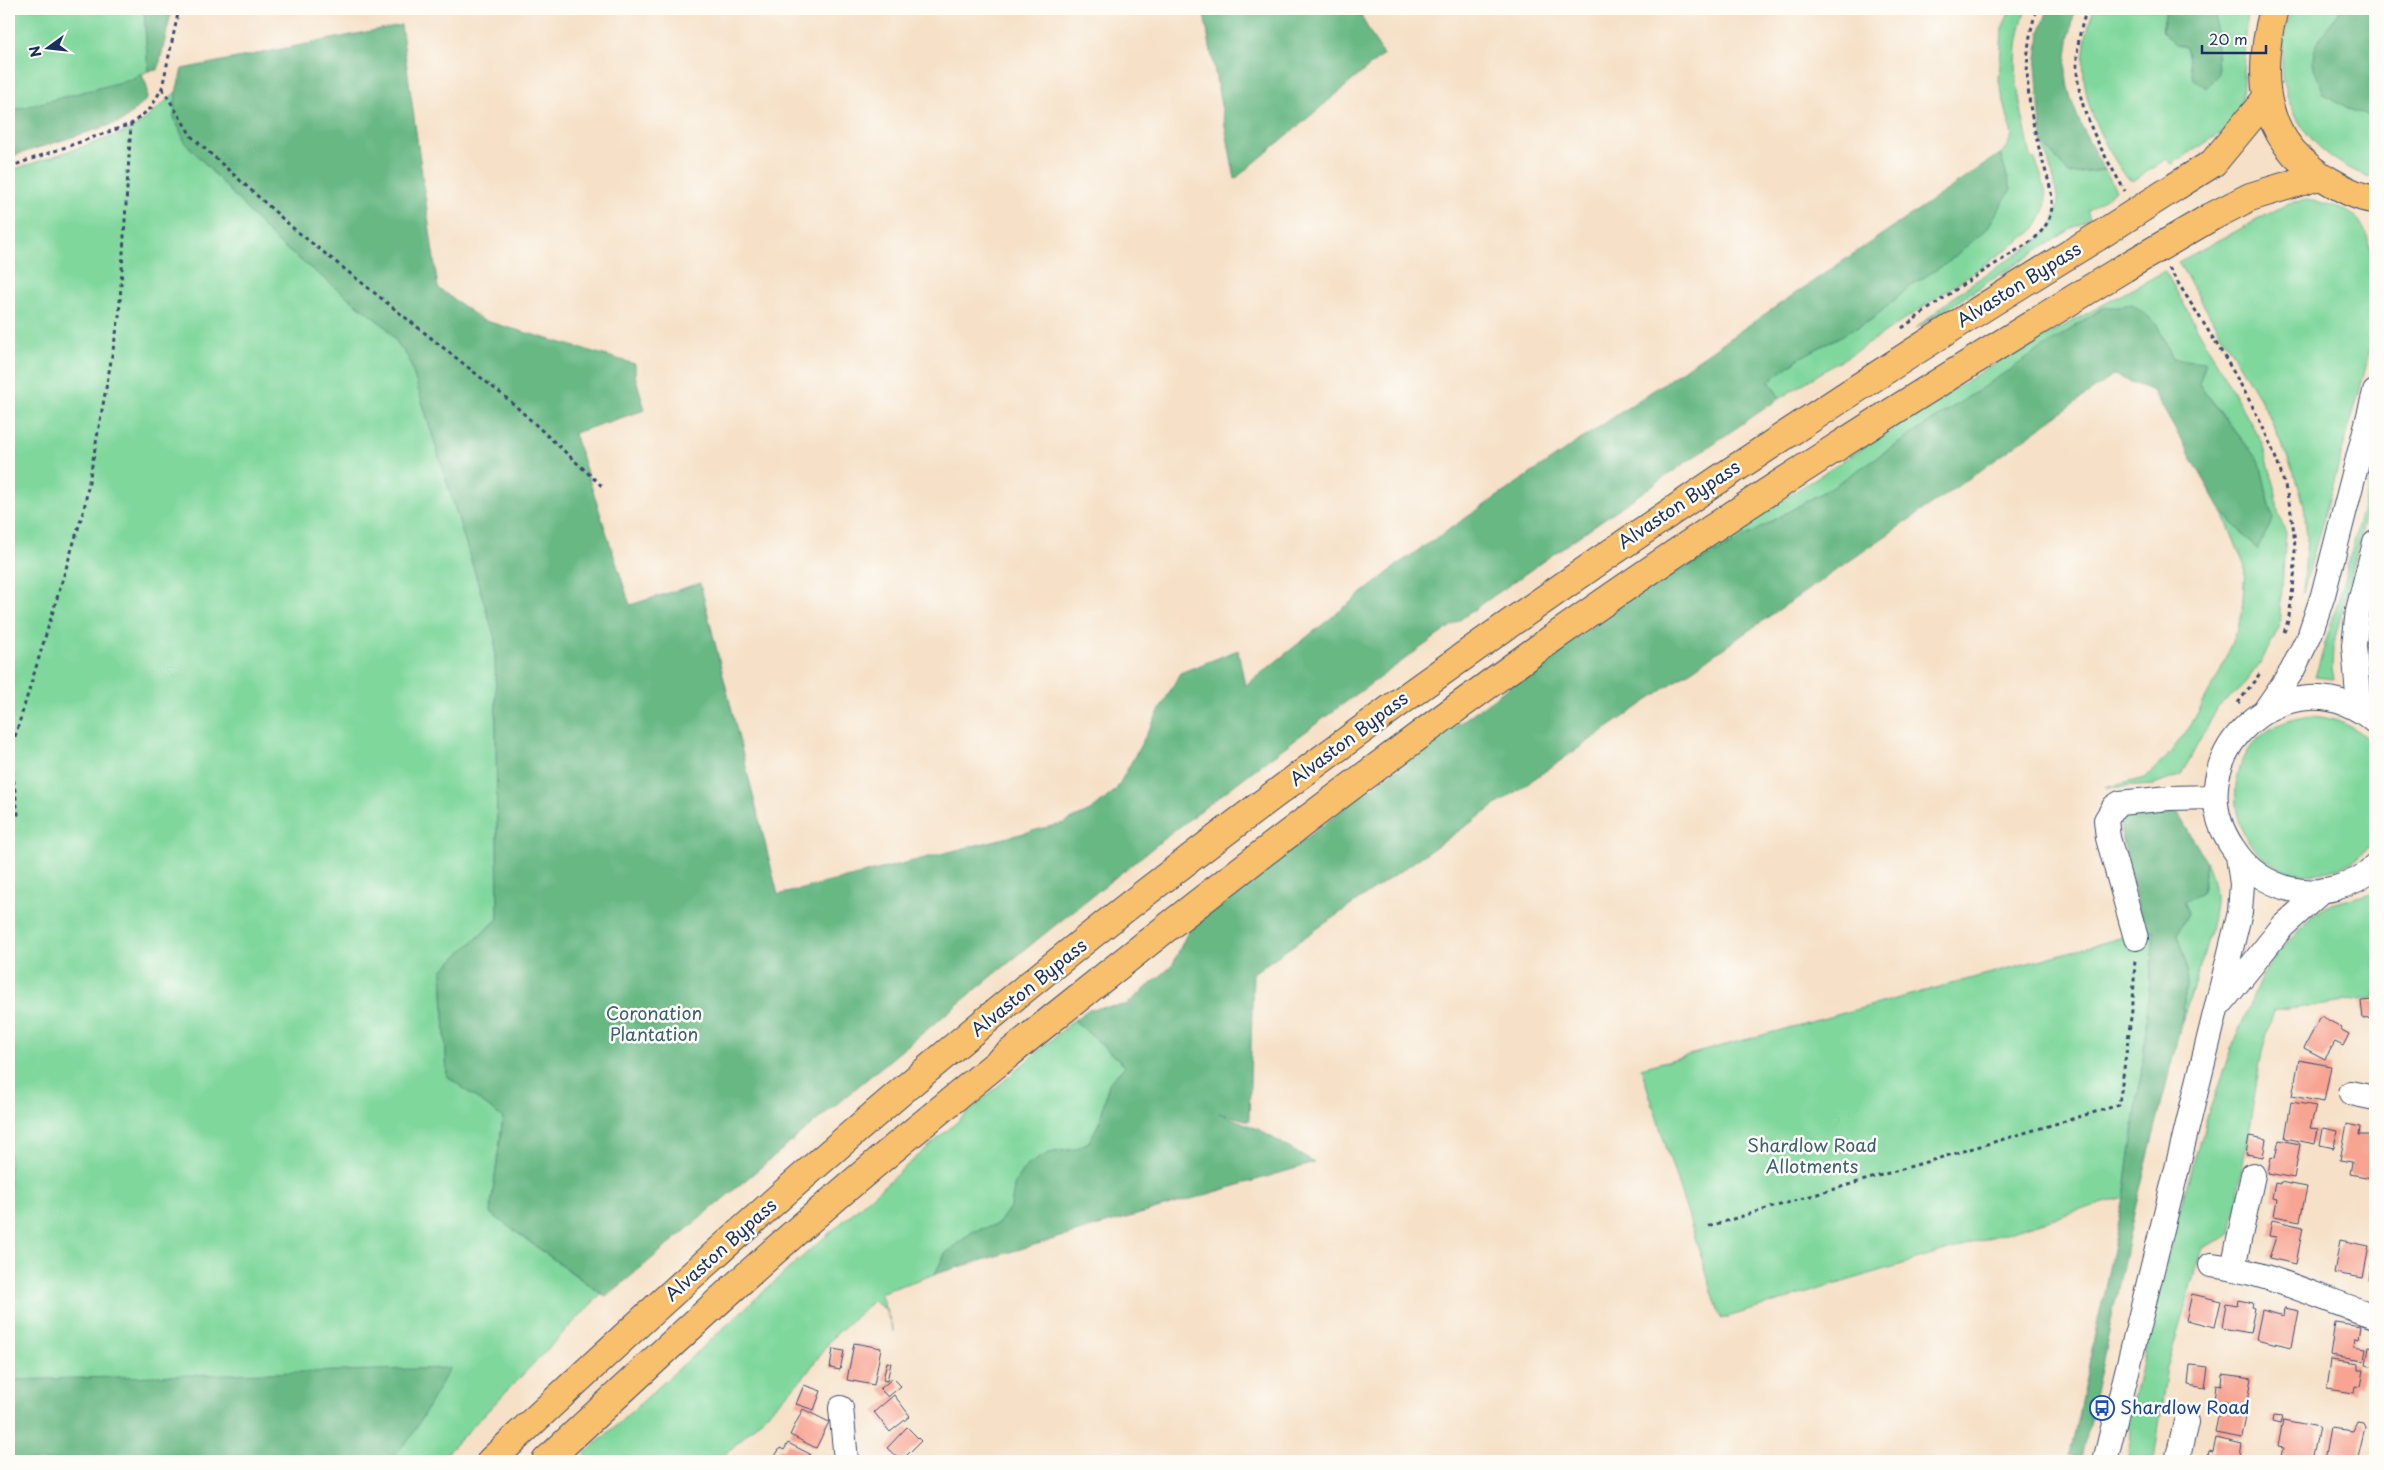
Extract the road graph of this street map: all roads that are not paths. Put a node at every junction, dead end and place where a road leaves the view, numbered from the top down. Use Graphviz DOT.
graph roads {
  1 [pos="2274,9"];
  2 [pos="2266,99"];
  3 [pos="2319,176"];
  4 [pos="2374,202"];
  5 [pos="2375,392"];
  6 [pos="2375,543"];
  7 [pos="2264,712"];
  8 [pos="2367,716"];
  9 [pos="2215,797"];
  10 [pos="2238,856"];
  11 [pos="2375,867"];
  12 [pos="2365,880"];
  13 [pos="2323,890"];
  14 [pos="2136,938"];
  15 [pos="2218,1006"];
  16 [pos="2352,1093"];
  17 [pos="2375,1098"];
  18 [pos="2253,1175"];
  19 [pos="2375,1316"];
  20 [pos="841,1408"];
  21 [pos="2186,1422"];
  22 [pos="491,1461"];
  23 [pos="546,1461"];
  24 [pos="844,1461"];
  25 [pos="2105,1461"];
  26 [pos="2177,1461"];
  1 -- 2 [label="highway"];
  2 -- 3 [label="highway"];
  2 -- 22 [label="highway, Alvaston Bypass, bridge"];
  3 -- 4 [label="highway"];
  3 -- 23 [label="highway, Alvaston Bypass, bridge"];
  5 -- 7 [label="street"];
  6 -- 8 [label="street"];
  7 -- 8 [label="street"];
  7 -- 9 [label="street"];
  9 -- 10 [label="street"];
  9 -- 14 [label="street"];
  10 -- 13 [label="street"];
  10 -- 15 [label="street"];
  11 -- 12 [label="street"];
  12 -- 13 [label="street"];
  13 -- 15 [label="street"];
  15 -- 25 [label="street"];
  16 -- 17 [label="street"];
  18 -- 19 [label="street"];
  20 -- 24 [label="street"];
  21 -- 26 [label="street"];
}
